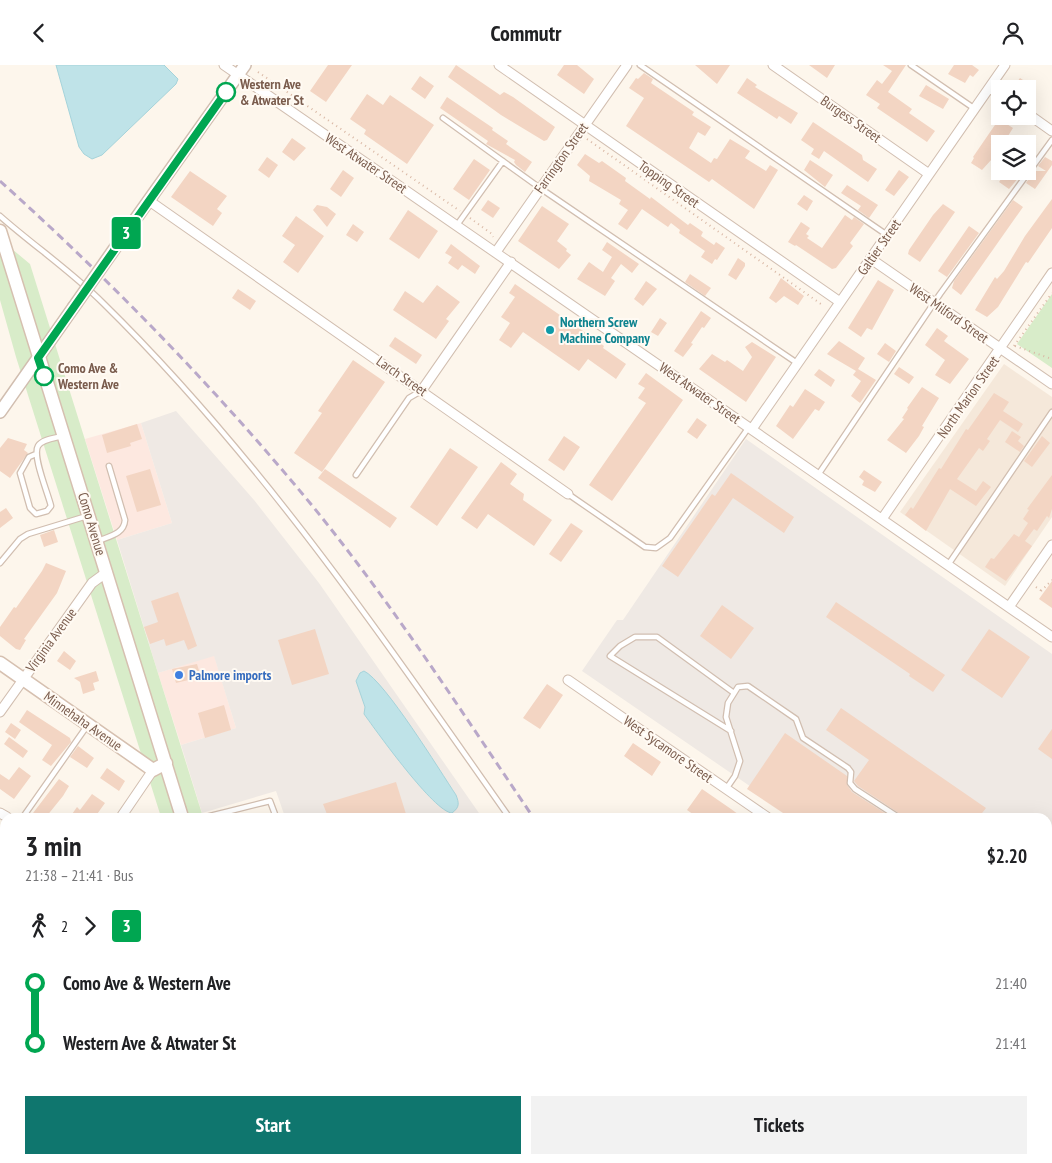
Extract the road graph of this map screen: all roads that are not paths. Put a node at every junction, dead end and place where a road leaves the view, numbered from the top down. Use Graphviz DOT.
graph roads {
  1 [pos="224,65"];
  2 [pos="245,65"];
  3 [pos="499,65"];
  4 [pos="627,65"];
  5 [pos="640,65"];
  6 [pos="773,65"];
  7 [pos="911,65"];
  8 [pos="1005,65"];
  9 [pos="238,75"];
  10 [pos="990,87"];
  11 [pos="975,109"];
  12 [pos="442,118"];
  13 [pos="1036,120"];
  14 [pos="584,124"];
  15 [pos="1052,131"];
  16 [pos="1052,140"];
  17 [pos="503,161"];
  18 [pos="929,174"];
  19 [pos="540,188"];
  20 [pos="148,200"];
  21 [pos="0,216"];
  22 [pos="457,225"];
  23 [pos="0,231"];
  24 [pos="887,235"];
  25 [pos="496,252"];
  26 [pos="871,259"];
  27 [pos="511,263"];
  28 [pos="1052,273"];
  29 [pos="840,302"];
  30 [pos="935,303"];
  31 [pos="1001,349"];
  32 [pos="38,358"];
  33 [pos="797,363"];
  34 [pos="1052,384"];
  35 [pos="422,390"];
  36 [pos="1052,412"];
  37 [pos="0,413"];
  38 [pos="750,428"];
  39 [pos="64,436"];
  40 [pos="36,454"];
  41 [pos="109,466"];
  42 [pos="356,475"];
  43 [pos="818,475"];
  44 [pos="568,494"];
  45 [pos="89,515"];
  46 [pos="882,519"];
  47 [pos="97,541"];
  48 [pos="1052,545"];
  49 [pos="656,548"];
  50 [pos="0,563"];
  51 [pos="948,565"];
  52 [pos="107,572"];
  53 [pos="1009,607"];
  54 [pos="1052,637"];
  55 [pos="0,663"];
  56 [pos="23,679"];
  57 [pos="568,681"];
  58 [pos="734,693"];
  59 [pos="0,712"];
  60 [pos="88,724"];
  61 [pos="732,732"];
  62 [pos="166,763"];
  63 [pos="153,770"];
  64 [pos="726,789"];
  65 [pos="26,813"];
  66 [pos="124,813"];
  67 [pos="181,813"];
  68 [pos="222,813"];
  69 [pos="274,813"];
  70 [pos="506,813"];
  71 [pos="761,813"];
  72 [pos="892,813"];
  1 -- 9 [label="street, West Atwater Street"];
  2 -- 9 [label="street"];
  3 -- 14 [label="street, Topping Street"];
  4 -- 14 [label="street, Farrington Street"];
  5 -- 24 [label="lane"];
  6 -- 18 [label="street, Burgess Street"];
  7 -- 11 [label="lane"];
  8 -- 10 [label="street, Galtier Street"];
  9 -- 20 [label="street"];
  9 -- 22 [label="street, West Atwater Street"];
  10 -- 11 [label="street, Galtier Street"];
  11 -- 18 [label="street, Galtier Street"];
  12 -- 17 [label="lane"];
  13 -- 15 [label="street"];
  14 -- 19 [label="street, Farrington Street"];
  14 -- 29 [label="street, Topping Street"];
  16 -- 30 [label="lane"];
  17 -- 19 [label="lane"];
  17 -- 22 [label="lane"];
  18 -- 24 [label="street, Galtier Street"];
  19 -- 25 [label="street, Farrington Street"];
  19 -- 33 [label="lane"];
  20 -- 32 [label="street, bridge"];
  20 -- 35 [label="street, Larch Street"];
  21 -- 70 [label="lane"];
  22 -- 25 [label="street, West Atwater Street"];
  23 -- 32 [label="main road, Como Avenue"];
  24 -- 26 [label="street, Galtier Street"];
  25 -- 27 [label="street, West Atwater Street"];
  26 -- 29 [label="street, Galtier Street"];
  26 -- 30 [label="street, West Milford Street"];
  27 -- 35 [label="street"];
  27 -- 38 [label="street, West Atwater Street"];
  28 -- 31 [label="street, North Marion Street"];
  29 -- 33 [label="street, Galtier Street"];
  30 -- 31 [label="street, West Milford Street"];
  30 -- 43 [label="lane"];
  31 -- 34 [label="street, West Milford Street"];
  31 -- 46 [label="street, North Marion Street"];
  32 -- 37 [label="street"];
  32 -- 39 [label="main road, Como Avenue"];
  33 -- 38 [label="street, Galtier Street"];
  35 -- 42 [label="lane"];
  35 -- 44 [label="street, Larch Street"];
  36 -- 51 [label="lane"];
  38 -- 43 [label="street, West Atwater Street"];
  38 -- 49 [label="lane, Galtier Street"];
  39 -- 40 [label="lane"];
  39 -- 45 [label="main road, Como Avenue"];
  40 -- 40 [label="lane"];
  41 -- 47 [label="lane"];
  43 -- 46 [label="street, West Atwater Street"];
  44 -- 49 [label="lane, Larch Street"];
  45 -- 47 [label="main road, Como Avenue"];
  45 -- 50 [label="lane"];
  46 -- 51 [label="street, West Atwater Street"];
  47 -- 52 [label="main road, Como Avenue"];
  48 -- 53 [label="street"];
  51 -- 53 [label="street, West Atwater Street"];
  52 -- 56 [label="street, Virginia Avenue"];
  52 -- 62 [label="main road, Como Avenue"];
  53 -- 54 [label="street, West Atwater Street"];
  55 -- 56 [label="main road, Minnehaha Avenue"];
  56 -- 59 [label="street, Virginia Avenue"];
  56 -- 60 [label="main road, Minnehaha Avenue"];
  57 -- 64 [label="street, West Sycamore Street"];
  58 -- 61 [label="lane"];
  58 -- 61 [label="lane"];
  58 -- 72 [label="lane"];
  60 -- 63 [label="main road, Minnehaha Avenue"];
  60 -- 65 [label="lane"];
  61 -- 64 [label="lane"];
  62 -- 63 [label="main road"];
  62 -- 67 [label="main road, Como Avenue"];
  63 -- 66 [label="street"];
  64 -- 71 [label="street, West Sycamore Street"];
  68 -- 69 [label="lane"];
}
